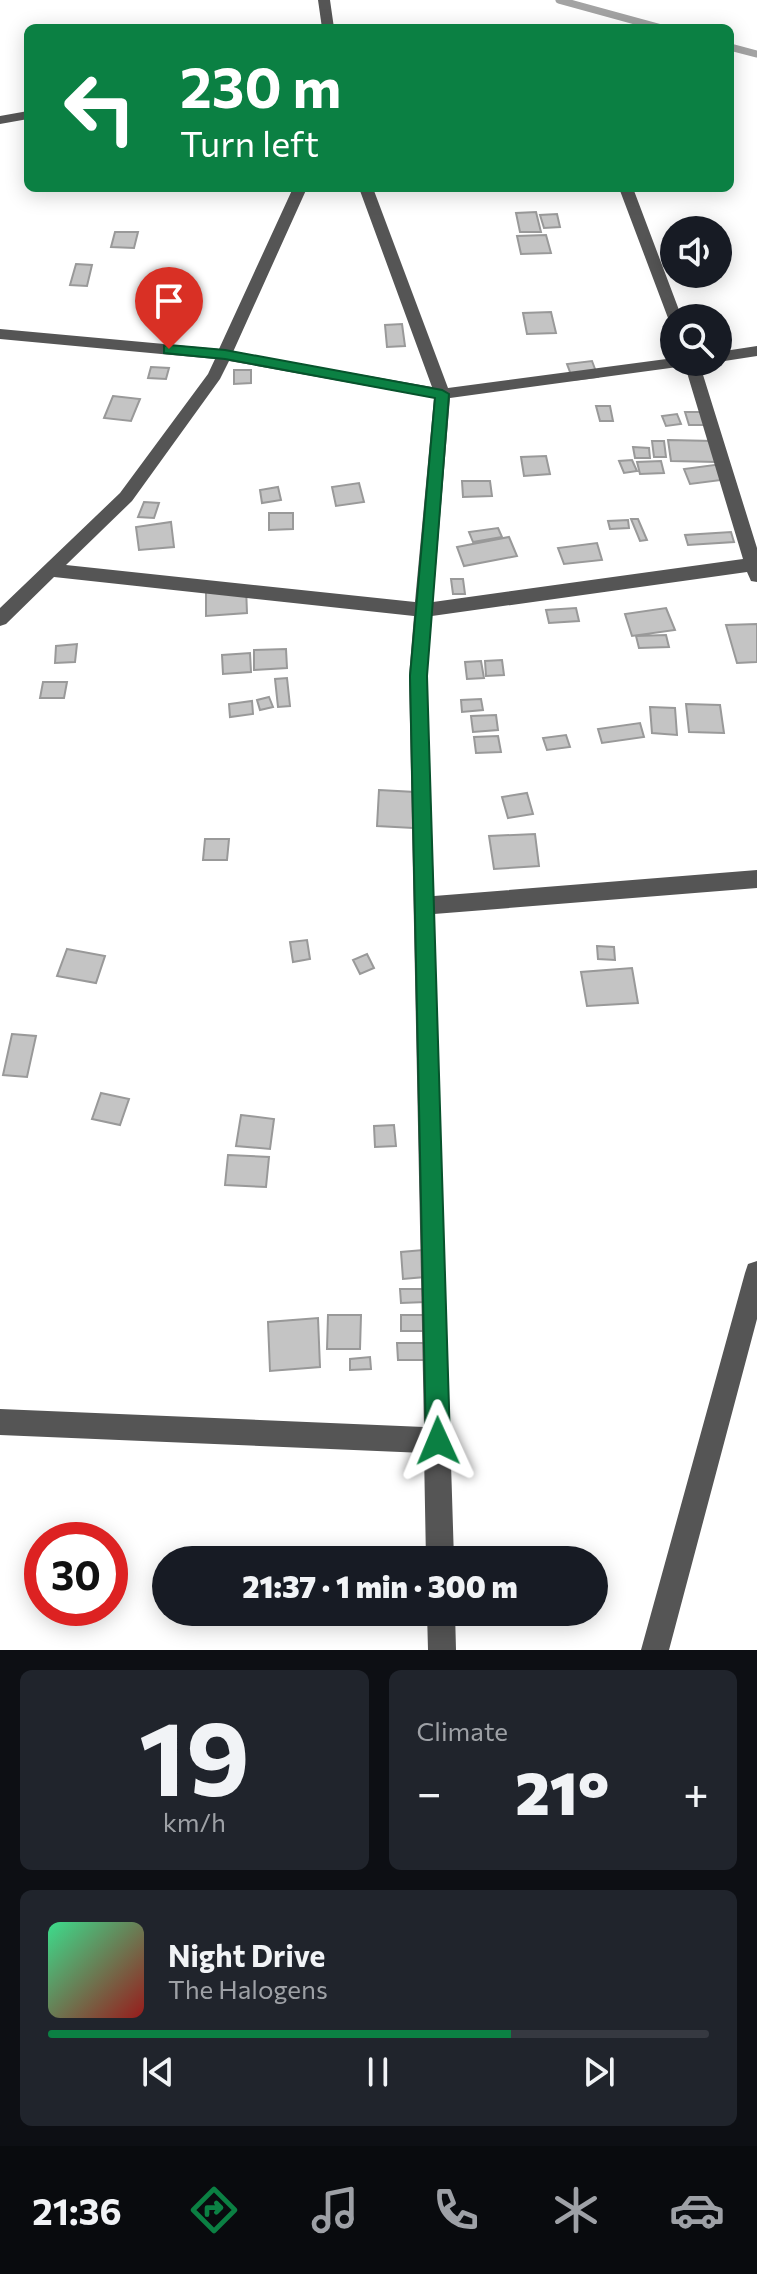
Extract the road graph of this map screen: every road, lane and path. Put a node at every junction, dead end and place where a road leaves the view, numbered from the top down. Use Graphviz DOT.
graph roads {
  1 [pos="324,0"];
  2 [pos="327,24"];
  3 [pos="24,116"];
  4 [pos="0,120"];
  5 [pos="298,192"];
  6 [pos="367,192"];
  7 [pos="628,192"];
  8 [pos="670,304"];
  9 [pos="0,334"];
  10 [pos="757,351"];
  11 [pos="225,355"];
  12 [pos="732,355"];
  13 [pos="660,365"];
  14 [pos="695,376"];
  15 [pos="442,394"];
  16 [pos="755,568"];
  17 [pos="50,570"];
  18 [pos="424,610"];
  19 [pos="0,619"];
  20 [pos="757,879"];
  21 [pos="424,906"];
  22 [pos="757,1273"];
  23 [pos="0,1422"];
  24 [pos="438,1441"];
  25 [pos="440,1546"];
  26 [pos="441,1626"];
  27 [pos="442,1650"];
  28 [pos="655,1650"];
  1 -- 2 [label="street"];
  3 -- 4 [label="street"];
  5 -- 11 [label="street"];
  6 -- 15 [label="street"];
  7 -- 8 [label="street"];
  9 -- 11 [label="street"];
  10 -- 12 [label="street"];
  11 -- 15 [label="street"];
  11 -- 17 [label="street"];
  13 -- 15 [label="street"];
  14 -- 16 [label="street"];
  15 -- 18 [label="street"];
  16 -- 18 [label="street"];
  17 -- 18 [label="street"];
  17 -- 19 [label="street"];
  18 -- 21 [label="street"];
  20 -- 21 [label="street"];
  21 -- 24 [label="street"];
  22 -- 28 [label="street"];
  23 -- 24 [label="street"];
  24 -- 25 [label="street"];
  26 -- 27 [label="street"];
}
